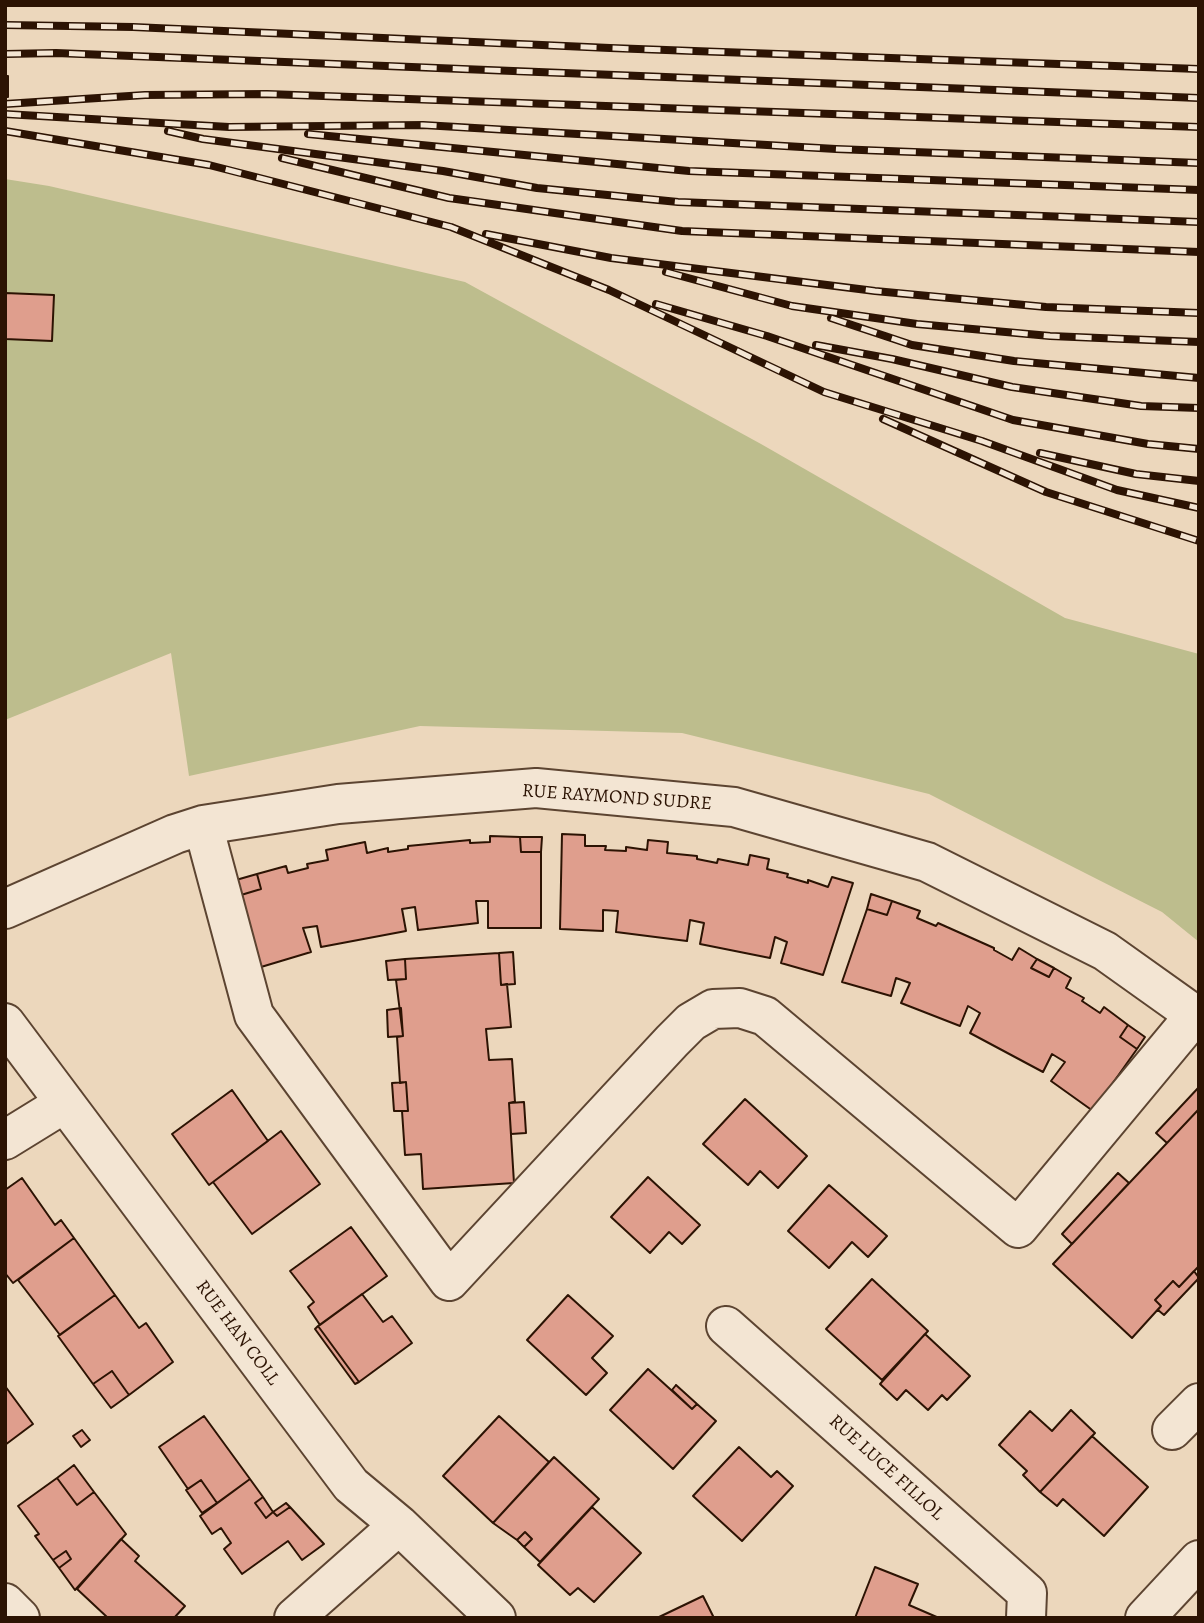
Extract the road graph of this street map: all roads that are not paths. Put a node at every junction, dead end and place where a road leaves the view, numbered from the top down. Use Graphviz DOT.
graph roads {
  1 [pos="203,825"];
  2 [pos="5,909"];
  3 [pos="1197,1016"];
  4 [pos="5,1023"];
  5 [pos="65,1103"];
  6 [pos="5,1140"];
  7 [pos="726,1326"];
  8 [pos="1199,1403"];
  9 [pos="1172,1430"];
  10 [pos="399,1525"];
  11 [pos="1199,1560"];
  12 [pos="5,1603"];
  13 [pos="20,1618"];
  14 [pos="294,1618"];
  15 [pos="496,1618"];
  16 [pos="1026,1618"];
  17 [pos="1145,1618"];
  1 -- 2 [label="street, RUE RAYMOND SUDRE"];
  1 -- 3 [label="street, RUE RAYMOND SUDRE"];
  1 -- 3 [label="street"];
  4 -- 5 [label="street, RUE HAN COLL"];
  5 -- 6 [label="street"];
  5 -- 10 [label="street, RUE HAN COLL"];
  7 -- 16 [label="street, RUE LUCE FILLOL"];
  8 -- 9 [label="street"];
  10 -- 14 [label="street"];
  10 -- 15 [label="street, RUE HAN COLL"];
  11 -- 17 [label="street"];
  12 -- 13 [label="street"];
}
